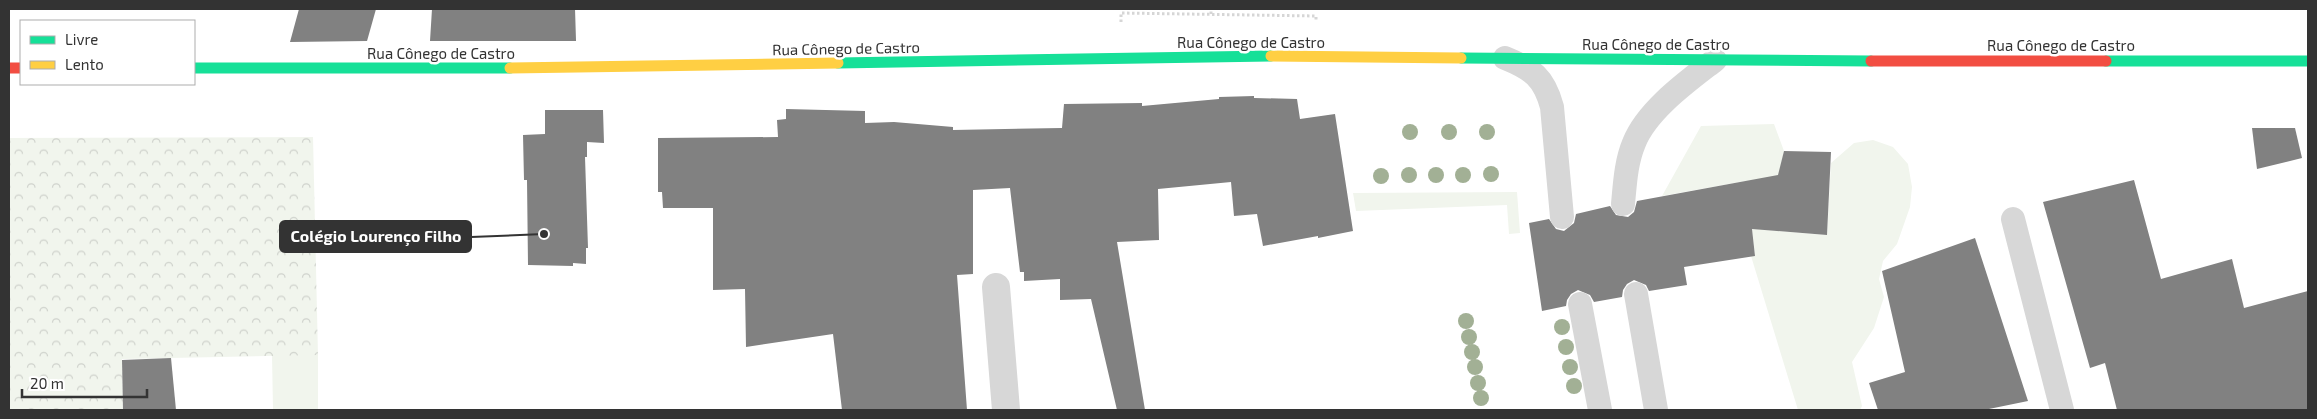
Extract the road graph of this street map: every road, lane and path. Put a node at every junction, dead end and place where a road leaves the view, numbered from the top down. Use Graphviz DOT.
graph roads {
  1 [pos="1211,9"];
  2 [pos="1120,13"];
  3 [pos="1211,14"];
  4 [pos="1316,16"];
  5 [pos="1505,58"];
  6 [pos="1715,60"];
  7 [pos="2308,61"];
  8 [pos="195,68"];
  9 [pos="1623,204"];
  10 [pos="1562,216"];
  11 [pos="2013,219"];
  12 [pos="996,287"];
  13 [pos="1636,294"];
  14 [pos="1580,304"];
  15 [pos="1006,410"];
  16 [pos="1600,410"];
  17 [pos="1656,410"];
  18 [pos="2062,410"];
  1 -- 3 [label="path"];
  2 -- 3 [label="path"];
  3 -- 4 [label="path"];
  5 -- 6 [label="main road, Rua Cônego de Castro"];
  5 -- 8 [label="main road, Rua Cônego de Castro"];
  5 -- 10 [label="lane"];
  6 -- 7 [label="main road, Rua Cônego de Castro"];
  6 -- 9 [label="lane"];
  11 -- 18 [label="lane"];
  12 -- 15 [label="street"];
  13 -- 17 [label="lane"];
  14 -- 16 [label="lane"];
}
